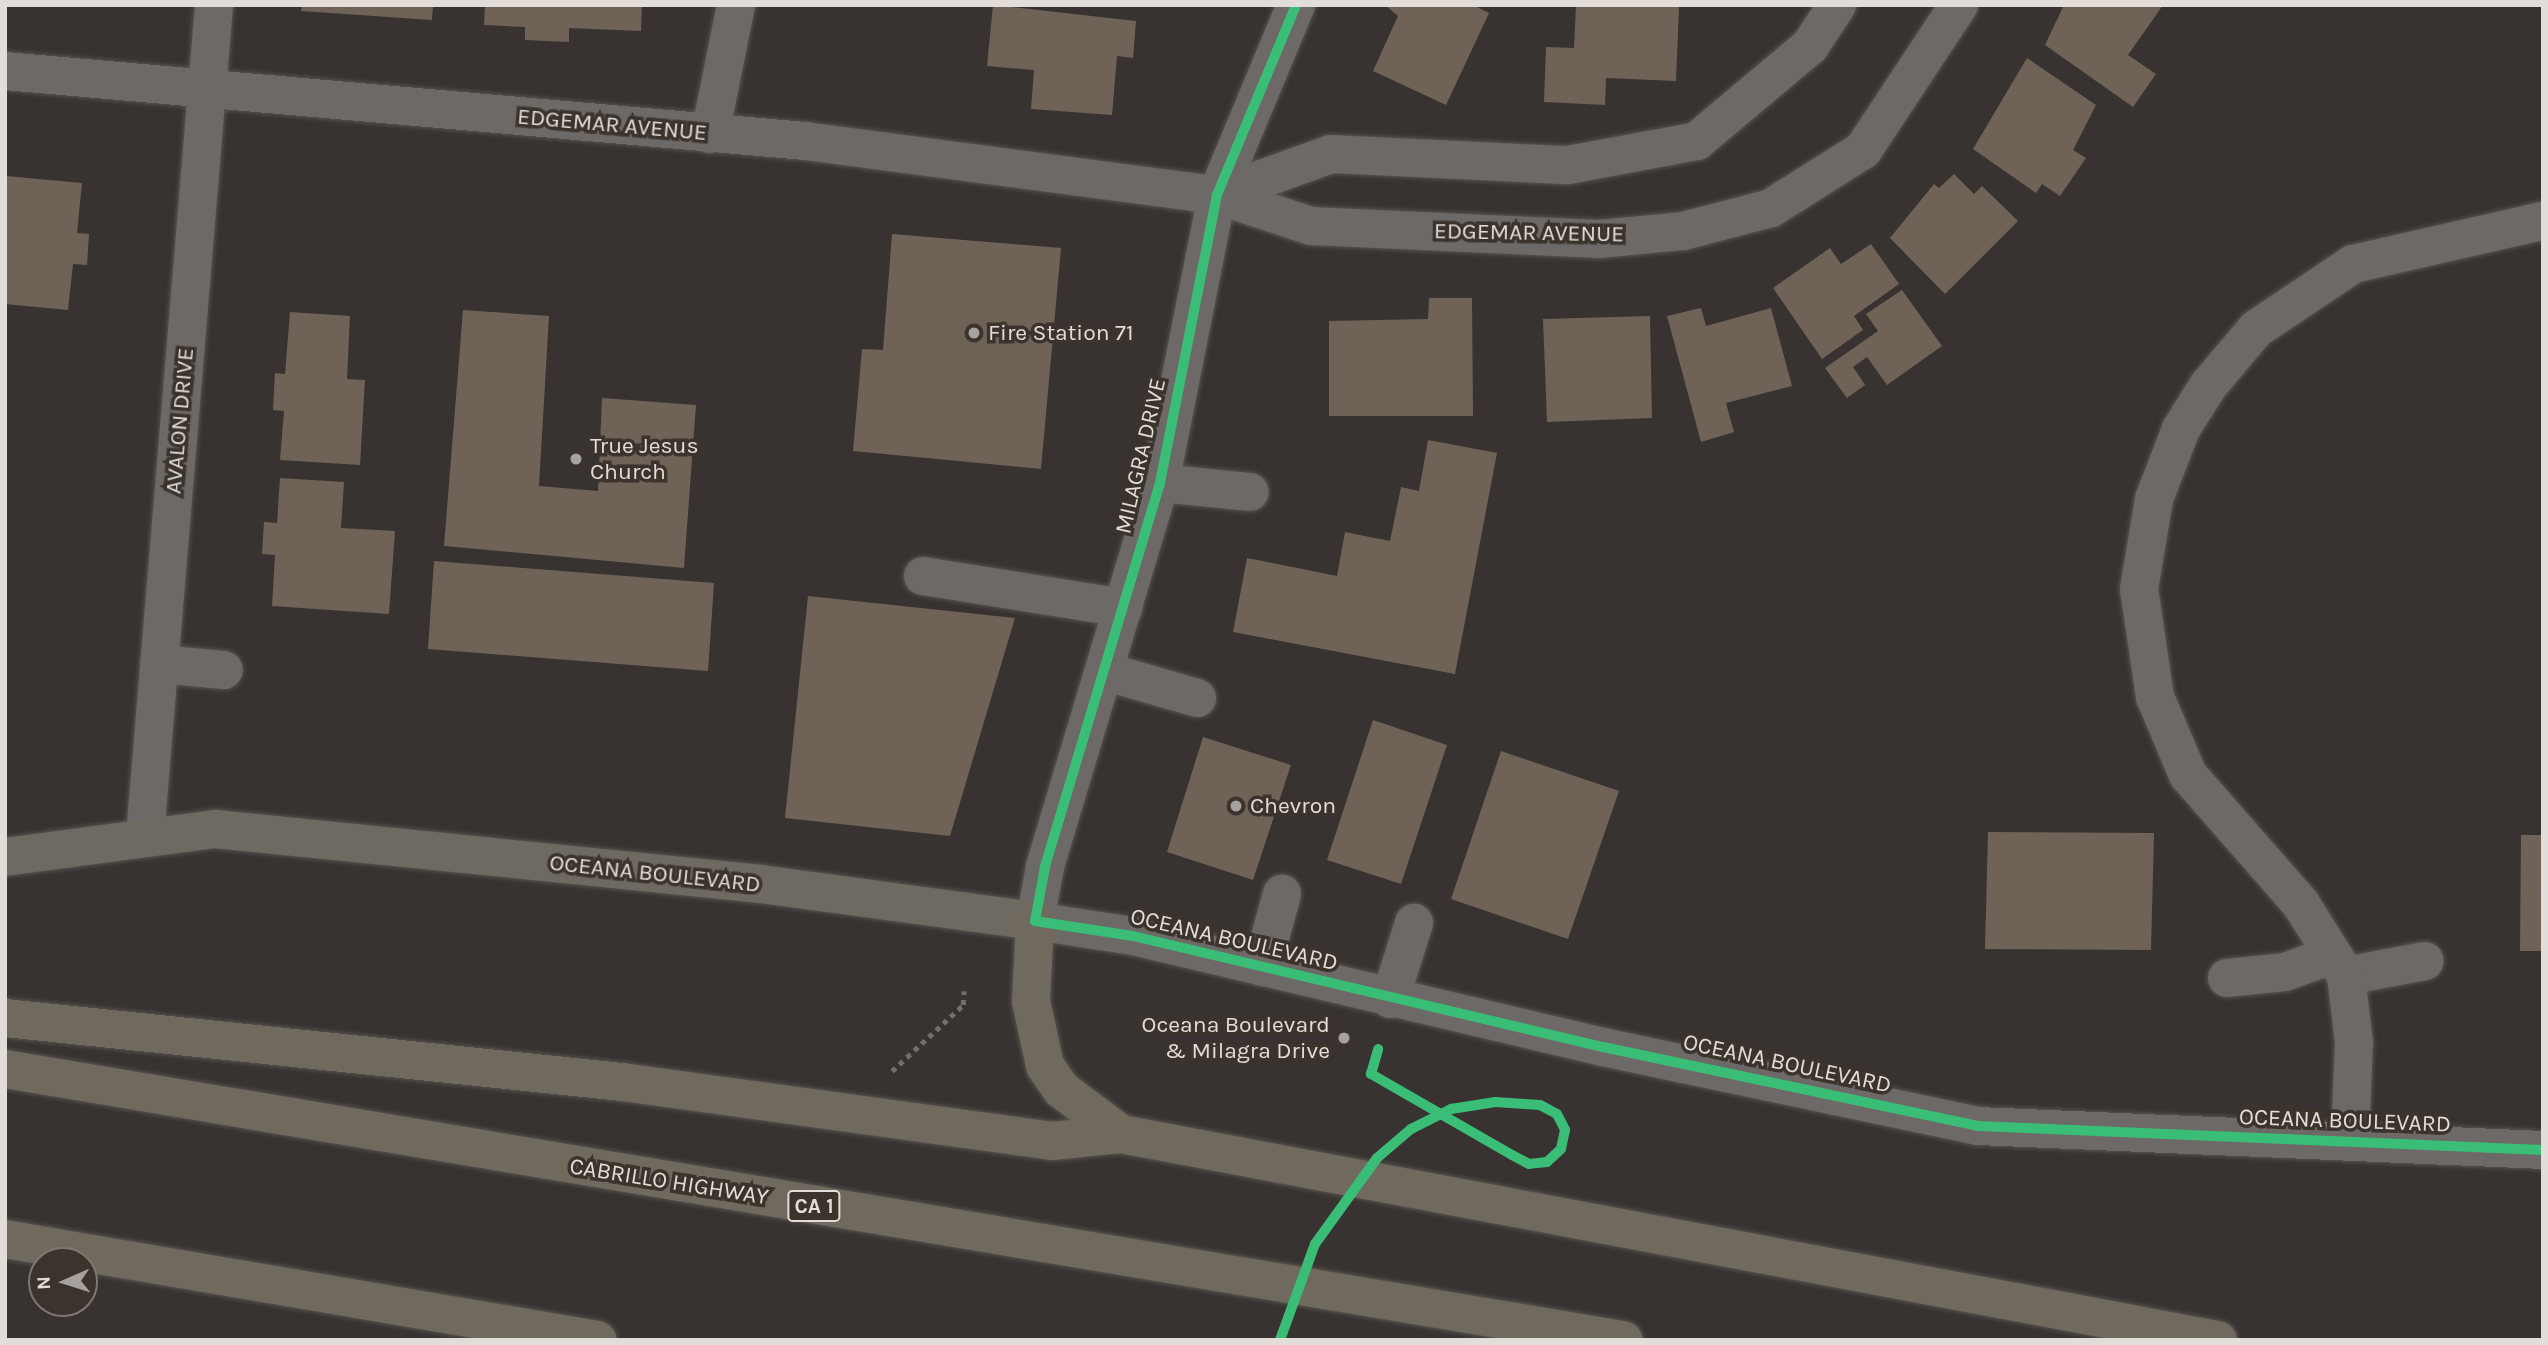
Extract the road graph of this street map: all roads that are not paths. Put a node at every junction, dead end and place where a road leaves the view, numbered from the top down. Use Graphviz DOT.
graph roads {
  1 [pos="214,5"];
  2 [pos="736,5"];
  3 [pos="1296,5"];
  4 [pos="1837,5"];
  5 [pos="1959,5"];
  6 [pos="5,71"];
  7 [pos="208,89"];
  8 [pos="710,134"];
  9 [pos="1217,195"];
  10 [pos="2543,221"];
  11 [pos="1160,483"];
  12 [pos="1250,492"];
  13 [pos="923,576"];
  14 [pos="1124,608"];
  15 [pos="159,664"];
  16 [pos="225,670"];
  17 [pos="1104,671"];
  18 [pos="1197,698"];
  19 [pos="145,836"];
  20 [pos="5,857"];
  21 [pos="1282,894"];
  22 [pos="1035,921"];
  23 [pos="1414,923"];
  24 [pos="2425,961"];
  25 [pos="2339,965"];
  26 [pos="1262,967"];
  27 [pos="2227,978"];
  28 [pos="1390,999"];
  29 [pos="5,1018"];
  30 [pos="5,1069"];
  31 [pos="1121,1134"];
  32 [pos="2350,1140"];
  33 [pos="2543,1150"];
  34 [pos="5,1239"];
  35 [pos="597,1340"];
  36 [pos="1623,1340"];
  37 [pos="2218,1340"];
  1 -- 7 [label="street, AVALON DRIVE"];
  2 -- 8 [label="street"];
  3 -- 9 [label="street, MILAGRA DRIVE"];
  4 -- 9 [label="street, EDGEMAR AVENUE"];
  5 -- 9 [label="street, EDGEMAR AVENUE"];
  6 -- 7 [label="street, EDGEMAR AVENUE"];
  7 -- 8 [label="street, EDGEMAR AVENUE"];
  7 -- 15 [label="street, AVALON DRIVE"];
  8 -- 9 [label="street, EDGEMAR AVENUE"];
  9 -- 11 [label="street, MILAGRA DRIVE"];
  10 -- 25 [label="street"];
  11 -- 12 [label="street"];
  11 -- 14 [label="street, MILAGRA DRIVE"];
  13 -- 14 [label="street"];
  14 -- 17 [label="street, MILAGRA DRIVE"];
  15 -- 16 [label="street"];
  15 -- 19 [label="street, AVALON DRIVE"];
  17 -- 18 [label="street"];
  17 -- 22 [label="street, MILAGRA DRIVE"];
  19 -- 20 [label="main road, OCEANA BOULEVARD"];
  19 -- 22 [label="main road, OCEANA BOULEVARD"];
  21 -- 26 [label="street"];
  22 -- 26 [label="street, OCEANA BOULEVARD"];
  22 -- 31 [label="highway"];
  23 -- 28 [label="street"];
  24 -- 25 [label="street"];
  25 -- 27 [label="street"];
  25 -- 32 [label="street"];
  26 -- 28 [label="street, OCEANA BOULEVARD"];
  28 -- 32 [label="street, OCEANA BOULEVARD"];
  29 -- 31 [label="highway"];
  30 -- 36 [label="highway, CABRILLO HIGHWAY / CA 1"];
  31 -- 37 [label="highway"];
  32 -- 33 [label="street, OCEANA BOULEVARD"];
  34 -- 35 [label="highway"];
}
